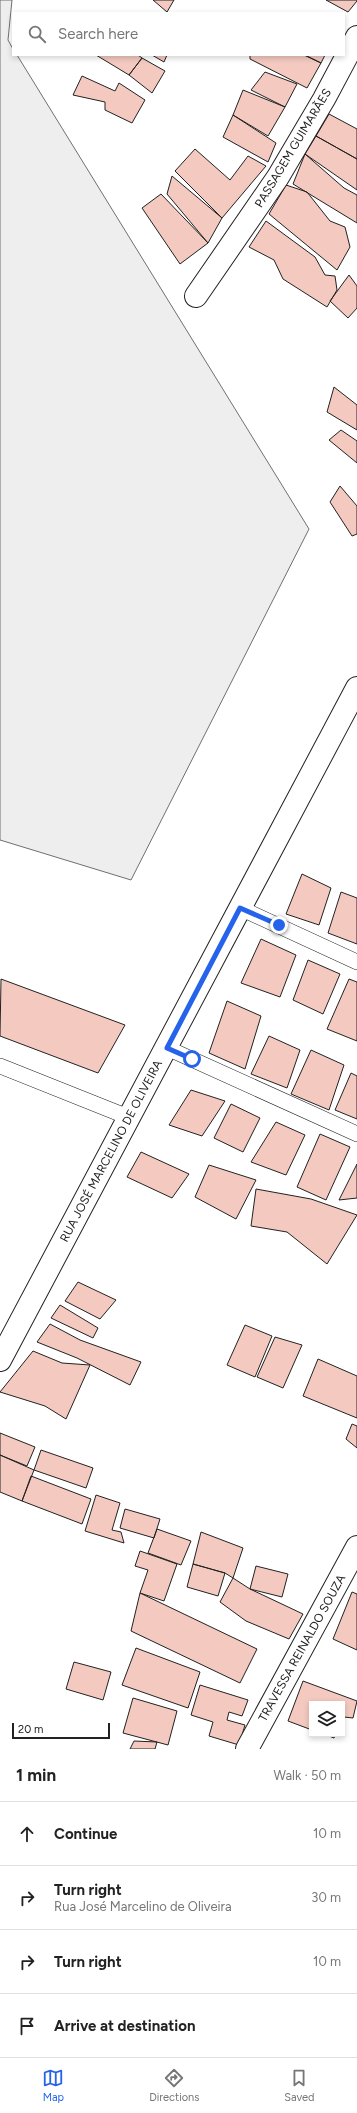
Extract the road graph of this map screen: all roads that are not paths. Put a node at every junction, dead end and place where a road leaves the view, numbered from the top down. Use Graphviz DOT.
graph roads {
  1 [pos="357,37"];
  2 [pos="196,296"];
  3 [pos="357,688"];
  4 [pos="240,908"];
  5 [pos="357,962"];
  6 [pos="167,1048"];
  7 [pos="0,1066"];
  8 [pos="128,1117"];
  9 [pos="357,1134"];
  10 [pos="0,1360"];
  11 [pos="357,1548"];
  12 [pos="247,1749"];
  1 -- 2 [label="street, PASSAGEM GUIMARÃES"];
  3 -- 4 [label="street, RUA JOSÉ MARCELINO DE OLIVEIRA"];
  4 -- 5 [label="lane"];
  4 -- 6 [label="street, RUA JOSÉ MARCELINO DE OLIVEIRA"];
  6 -- 8 [label="street, RUA JOSÉ MARCELINO DE OLIVEIRA"];
  6 -- 9 [label="lane"];
  7 -- 8 [label="lane"];
  8 -- 10 [label="street, RUA JOSÉ MARCELINO DE OLIVEIRA"];
  11 -- 12 [label="street, TRAVESSA REINALDO SOUZA"];
}
